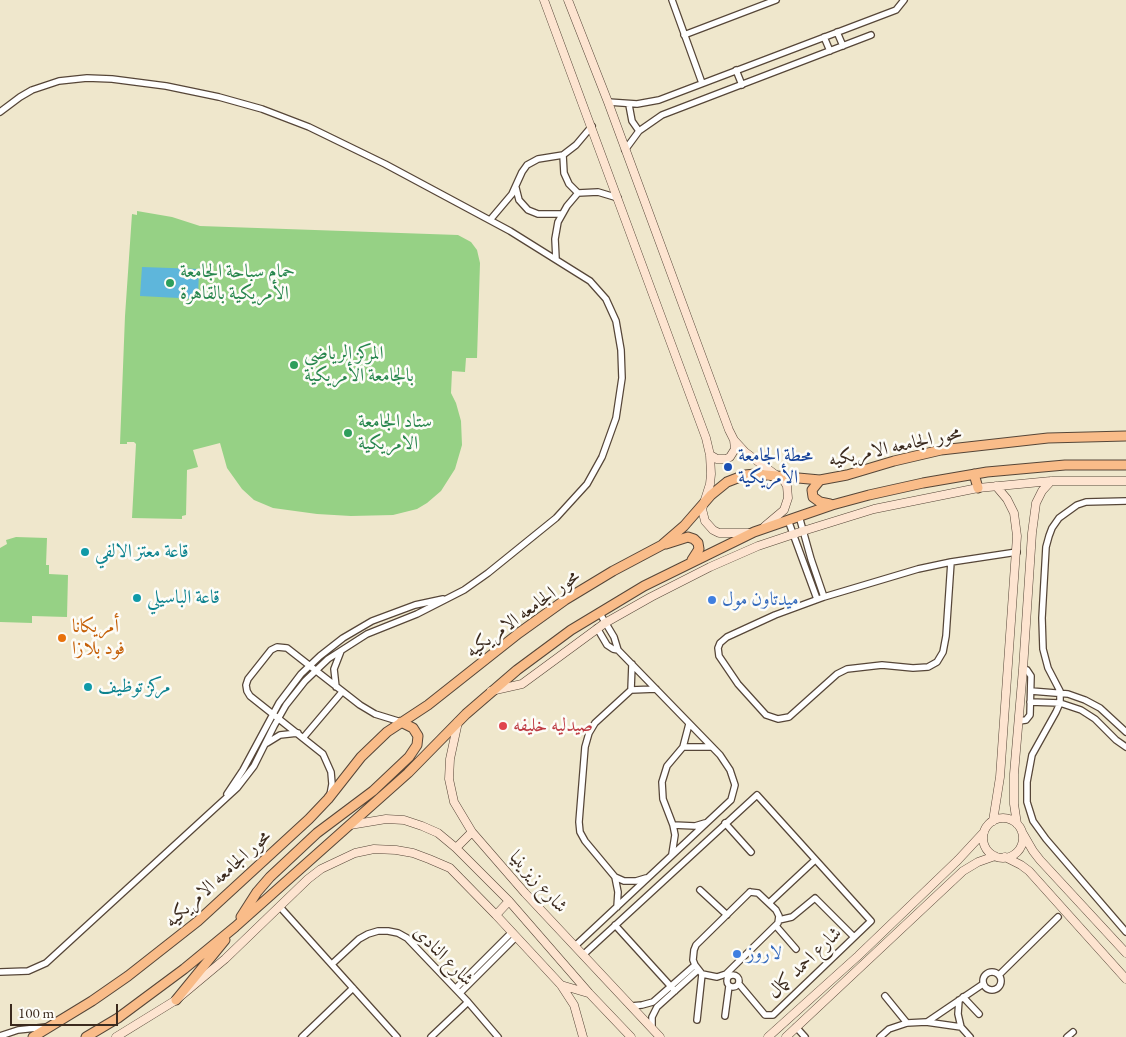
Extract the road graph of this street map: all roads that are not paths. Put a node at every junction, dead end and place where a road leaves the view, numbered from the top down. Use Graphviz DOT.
graph roads {
  1 [pos="544,0"];
  2 [pos="568,0"];
  3 [pos="672,0"];
  4 [pos="776,0"];
  5 [pos="904,0"];
  6 [pos="837,32"];
  7 [pos="684,35"];
  8 [pos="872,35"];
  9 [pos="824,37"];
  10 [pos="843,46"];
  11 [pos="830,51"];
  12 [pos="736,70"];
  13 [pos="702,83"];
  14 [pos="742,85"];
  15 [pos="608,102"];
  16 [pos="629,104"];
  17 [pos="0,112"];
  18 [pos="592,126"];
  19 [pos="639,131"];
  20 [pos="625,150"];
  21 [pos="563,155"];
  22 [pos="516,188"];
  23 [pos="578,193"];
  24 [pos="618,198"];
  25 [pos="562,214"];
  26 [pos="490,220"];
  27 [pos="556,259"];
  28 [pos="1126,436"];
  29 [pos="734,440"];
  30 [pos="710,454"];
  31 [pos="1126,465"];
  32 [pos="974,474"];
  33 [pos="775,475"];
  34 [pos="820,480"];
  35 [pos="1051,481"];
  36 [pos="1126,481"];
  37 [pos="996,486"];
  38 [pos="978,488"];
  39 [pos="1126,501"];
  40 [pos="704,503"];
  41 [pos="832,505"];
  42 [pos="799,516"];
  43 [pos="788,520"];
  44 [pos="803,530"];
  45 [pos="757,532"];
  46 [pos="793,534"];
  47 [pos="662,545"];
  48 [pos="808,548"];
  49 [pos="799,551"];
  50 [pos="1017,552"];
  51 [pos="690,562"];
  52 [pos="951,562"];
  53 [pos="824,596"];
  54 [pos="451,597"];
  55 [pos="817,599"];
  56 [pos="599,612"];
  57 [pos="605,623"];
  58 [pos="598,628"];
  59 [pos="342,649"];
  60 [pos="618,650"];
  61 [pos="632,664"];
  62 [pos="309,666"];
  63 [pos="1023,669"];
  64 [pos="315,671"];
  65 [pos="336,687"];
  66 [pos="656,689"];
  67 [pos="631,690"];
  68 [pos="1031,691"];
  69 [pos="342,692"];
  70 [pos="491,692"];
  71 [pos="1060,693"];
  72 [pos="1030,702"];
  73 [pos="1060,702"];
  74 [pos="272,713"];
  75 [pos="278,718"];
  76 [pos="1019,721"];
  77 [pos="401,722"];
  78 [pos="458,722"];
  79 [pos="689,724"];
  80 [pos="1126,732"];
  81 [pos="298,733"];
  82 [pos="304,738"];
  83 [pos="266,744"];
  84 [pos="683,747"];
  85 [pos="712,747"];
  86 [pos="1126,747"];
  87 [pos="330,797"];
  88 [pos="223,800"];
  89 [pos="993,820"];
  90 [pos="706,823"];
  91 [pos="725,823"];
  92 [pos="1017,824"];
  93 [pos="348,825"];
  94 [pos="673,826"];
  95 [pos="472,832"];
  96 [pos="984,832"];
  97 [pos="1022,832"];
  98 [pos="456,848"];
  99 [pos="751,852"];
  100 [pos="672,855"];
  101 [pos="996,856"];
  102 [pos="1005,858"];
  103 [pos="816,860"];
  104 [pos="615,876"];
  105 [pos="648,878"];
  106 [pos="700,890"];
  107 [pos="509,901"];
  108 [pos="769,903"];
  109 [pos="280,907"];
  110 [pos="616,907"];
  111 [pos="496,915"];
  112 [pos="727,915"];
  113 [pos="1058,917"];
  114 [pos="779,920"];
  115 [pos="615,926"];
  116 [pos="776,926"];
  117 [pos="235,927"];
  118 [pos="1126,932"];
  119 [pos="514,935"];
  120 [pos="854,937"];
  121 [pos="575,946"];
  122 [pos="796,948"];
  123 [pos="1126,952"];
  124 [pos="584,955"];
  125 [pos="332,964"];
  126 [pos="698,970"];
  127 [pos="0,972"];
  128 [pos="999,974"];
  129 [pos="727,975"];
  130 [pos="1126,979"];
  131 [pos="739,984"];
  132 [pos="983,984"];
  133 [pos="561,985"];
  134 [pos="729,986"];
  135 [pos="353,988"];
  136 [pos="673,988"];
  137 [pos="458,991"];
  138 [pos="589,993"];
  139 [pos="885,996"];
  140 [pos="961,999"];
  141 [pos="176,1000"];
  142 [pos="468,1002"];
  143 [pos="631,1006"];
  144 [pos="979,1014"];
  145 [pos="725,1016"];
  146 [pos="697,1020"];
  147 [pos="926,1022"];
  148 [pos="907,1023"];
  149 [pos="51,1027"];
  150 [pos="961,1027"];
  151 [pos="652,1028"];
  152 [pos="796,1028"];
  153 [pos="1072,1032"];
  154 [pos="0,1036"];
  155 [pos="33,1037"];
  156 [pos="86,1037"];
  157 [pos="116,1037"];
  158 [pos="302,1037"];
  159 [pos="397,1037"];
  160 [pos="431,1037"];
  161 [pos="498,1037"];
  162 [pos="583,1037"];
  163 [pos="631,1037"];
  164 [pos="660,1037"];
  165 [pos="768,1037"];
  166 [pos="786,1037"];
  167 [pos="805,1037"];
  168 [pos="880,1037"];
  169 [pos="970,1037"];
  170 [pos="1067,1037"];
  1 -- 18 [label="street"];
  2 -- 15 [label="street"];
  3 -- 7 [label="street"];
  4 -- 7 [label="street"];
  5 -- 6 [label="street"];
  6 -- 9 [label="street"];
  6 -- 10 [label="street"];
  7 -- 13 [label="street"];
  8 -- 10 [label="street"];
  9 -- 11 [label="street"];
  9 -- 12 [label="street"];
  10 -- 11 [label="street"];
  11 -- 14 [label="street"];
  12 -- 13 [label="street"];
  12 -- 14 [label="street"];
  13 -- 16 [label="street"];
  14 -- 19 [label="street"];
  15 -- 16 [label="street"];
  15 -- 20 [label="street"];
  16 -- 19 [label="street"];
  17 -- 26 [label="street"];
  18 -- 21 [label="street"];
  18 -- 24 [label="street"];
  19 -- 20 [label="street"];
  20 -- 29 [label="street"];
  21 -- 22 [label="street"];
  21 -- 23 [label="street"];
  22 -- 25 [label="street"];
  22 -- 26 [label="street"];
  23 -- 24 [label="street"];
  23 -- 25 [label="street"];
  24 -- 30 [label="street"];
  25 -- 27 [label="street"];
  26 -- 27 [label="street"];
  27 -- 54 [label="street"];
  28 -- 34 [label="main road, محور الجامعه الامريكيه"];
  29 -- 30 [label="street"];
  29 -- 33 [label="street"];
  30 -- 40 [label="street"];
  31 -- 32 [label="main road"];
  32 -- 38 [label="main road"];
  32 -- 41 [label="main road"];
  33 -- 34 [label="main road, محور الجامعه الامريكيه"];
  33 -- 40 [label="main road, محور الجامعه الامريكيه"];
  33 -- 45 [label="street"];
  34 -- 41 [label="main road"];
  35 -- 36 [label="street"];
  35 -- 37 [label="street"];
  35 -- 63 [label="street"];
  37 -- 38 [label="street"];
  37 -- 50 [label="street"];
  38 -- 44 [label="street"];
  39 -- 71 [label="street"];
  40 -- 45 [label="street"];
  40 -- 47 [label="main road, محور الجامعه الامريكيه"];
  41 -- 42 [label="main road"];
  42 -- 43 [label="main road"];
  42 -- 44 [label="street"];
  43 -- 45 [label="main road"];
  43 -- 46 [label="street"];
  44 -- 46 [label="street"];
  44 -- 48 [label="street"];
  45 -- 51 [label="main road"];
  46 -- 49 [label="street"];
  46 -- 57 [label="street"];
  47 -- 51 [label="main road"];
  47 -- 77 [label="main road, محور الجامعه الامريكيه"];
  48 -- 49 [label="street"];
  48 -- 53 [label="street"];
  49 -- 55 [label="street"];
  50 -- 52 [label="street"];
  50 -- 89 [label="street"];
  51 -- 56 [label="main road"];
  52 -- 53 [label="street"];
  52 -- 55 [label="street"];
  53 -- 55 [label="street"];
  54 -- 59 [label="street"];
  54 -- 62 [label="street"];
  56 -- 57 [label="street"];
  56 -- 70 [label="main road"];
  57 -- 58 [label="street"];
  57 -- 60 [label="street"];
  58 -- 60 [label="street"];
  58 -- 70 [label="street"];
  59 -- 64 [label="street"];
  59 -- 65 [label="street"];
  60 -- 61 [label="street"];
  61 -- 66 [label="street"];
  61 -- 67 [label="street"];
  62 -- 64 [label="street"];
  62 -- 74 [label="street"];
  62 -- 74 [label="street"];
  63 -- 68 [label="street"];
  63 -- 76 [label="street"];
  64 -- 65 [label="street"];
  64 -- 75 [label="street"];
  65 -- 69 [label="street"];
  66 -- 67 [label="street"];
  66 -- 79 [label="street"];
  67 -- 104 [label="street"];
  68 -- 71 [label="street"];
  68 -- 72 [label="street"];
  69 -- 77 [label="street"];
  69 -- 82 [label="street"];
  70 -- 78 [label="main road"];
  71 -- 73 [label="street"];
  71 -- 80 [label="street"];
  72 -- 73 [label="street"];
  72 -- 76 [label="street"];
  73 -- 86 [label="street"];
  73 -- 118 [label="street"];
  74 -- 75 [label="street"];
  74 -- 88 [label="street"];
  75 -- 81 [label="street"];
  75 -- 83 [label="street"];
  76 -- 92 [label="street"];
  77 -- 87 [label="main road, محور الجامعه الامريكيه"];
  77 -- 117 [label="main road"];
  78 -- 93 [label="main road"];
  78 -- 95 [label="street, شارع زيزينيا"];
  79 -- 84 [label="street"];
  79 -- 85 [label="street"];
  81 -- 82 [label="street"];
  81 -- 83 [label="street"];
  82 -- 87 [label="street"];
  83 -- 88 [label="street"];
  84 -- 85 [label="street"];
  84 -- 94 [label="street"];
  85 -- 90 [label="street"];
  87 -- 149 [label="main road, محور الجامعه الامريكيه"];
  88 -- 127 [label="street"];
  89 -- 92 [label="street"];
  89 -- 96 [label="street"];
  90 -- 94 [label="street"];
  90 -- 100 [label="street"];
  91 -- 99 [label="street"];
  91 -- 103 [label="street"];
  91 -- 115 [label="street"];
  92 -- 97 [label="street"];
  93 -- 98 [label="street, شارع زيزينيا"];
  93 -- 117 [label="main road"];
  94 -- 100 [label="street"];
  95 -- 98 [label="street"];
  95 -- 121 [label="street, شارع زيزينيا"];
  96 -- 101 [label="street"];
  96 -- 165 [label="street"];
  97 -- 102 [label="street"];
  97 -- 123 [label="street"];
  98 -- 107 [label="street, شارع زيزينيا"];
  100 -- 105 [label="street"];
  101 -- 102 [label="street"];
  101 -- 152 [label="street"];
  102 -- 130 [label="street"];
  103 -- 108 [label="street"];
  103 -- 120 [label="street, شارع احمد كمال"];
  104 -- 105 [label="street"];
  104 -- 110 [label="street"];
  105 -- 110 [label="street"];
  106 -- 112 [label="street"];
  107 -- 111 [label="street"];
  107 -- 138 [label="street, شارع زيزينيا"];
  108 -- 112 [label="street"];
  108 -- 114 [label="street"];
  109 -- 111 [label="street"];
  109 -- 125 [label="street"];
  109 -- 141 [label="street"];
  110 -- 121 [label="street"];
  111 -- 119 [label="street"];
  112 -- 126 [label="street"];
  113 -- 128 [label="street"];
  114 -- 116 [label="street"];
  114 -- 120 [label="street"];
  115 -- 124 [label="street"];
  115 -- 136 [label="street"];
  116 -- 122 [label="street"];
  116 -- 129 [label="street"];
  117 -- 141 [label="main road"];
  117 -- 156 [label="main road"];
  119 -- 133 [label="street"];
  119 -- 137 [label="street"];
  120 -- 131 [label="street, شارع احمد كمال"];
  121 -- 124 [label="street, شارع زيزينيا"];
  124 -- 143 [label="street, شارع زيزينيا"];
  125 -- 135 [label="street"];
  125 -- 137 [label="street, شارع النادى"];
  126 -- 129 [label="street"];
  126 -- 136 [label="street"];
  126 -- 146 [label="street"];
  128 -- 132 [label="street"];
  128 -- 132 [label="street"];
  129 -- 131 [label="street"];
  129 -- 134 [label="street"];
  131 -- 134 [label="street"];
  132 -- 140 [label="street"];
  133 -- 138 [label="street"];
  133 -- 162 [label="street"];
  134 -- 145 [label="street"];
  135 -- 158 [label="street"];
  135 -- 159 [label="street"];
  136 -- 143 [label="street"];
  136 -- 151 [label="street"];
  137 -- 142 [label="street, شارع النادى"];
  138 -- 163 [label="street, شارع زيزينيا"];
  139 -- 148 [label="street"];
  140 -- 144 [label="street"];
  140 -- 147 [label="street"];
  140 -- 150 [label="street"];
  141 -- 157 [label="street"];
  142 -- 160 [label="street"];
  142 -- 161 [label="street, شارع النادى"];
  143 -- 151 [label="street, شارع زيزينيا"];
  147 -- 148 [label="street"];
  147 -- 150 [label="street"];
  148 -- 168 [label="street"];
  149 -- 154 [label="street"];
  149 -- 155 [label="main road, محور الجامعه الامريكيه"];
  150 -- 169 [label="street"];
  151 -- 164 [label="street, شارع زيزينيا"];
  152 -- 166 [label="street"];
  152 -- 167 [label="street"];
  153 -- 170 [label="street"];
}
